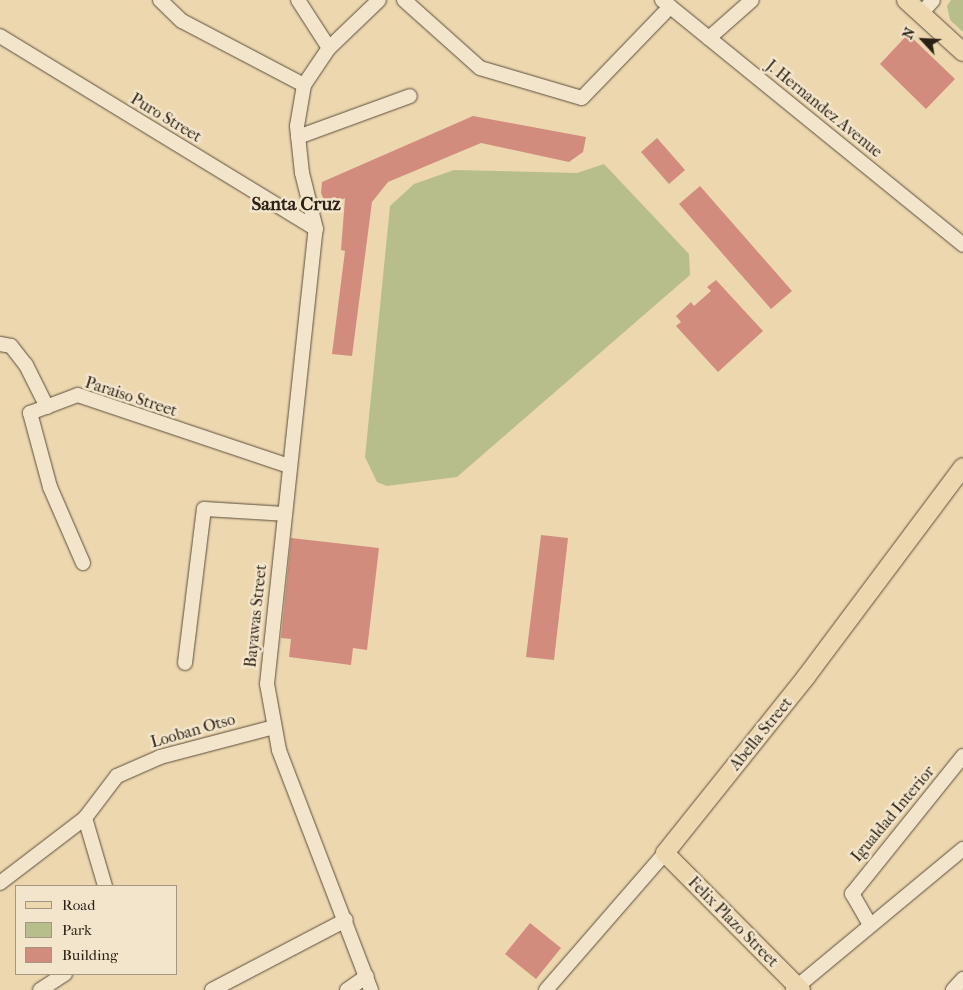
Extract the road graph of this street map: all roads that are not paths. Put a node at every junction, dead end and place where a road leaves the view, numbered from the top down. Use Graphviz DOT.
graph roads {
  1 [pos="160,0"];
  2 [pos="298,0"];
  3 [pos="379,0"];
  4 [pos="404,0"];
  5 [pos="906,0"];
  6 [pos="933,0"];
  7 [pos="748,1"];
  8 [pos="666,4"];
  9 [pos="921,14"];
  10 [pos="0,36"];
  11 [pos="709,38"];
  12 [pos="329,48"];
  13 [pos="963,52"];
  14 [pos="304,86"];
  15 [pos="410,96"];
  16 [pos="298,137"];
  17 [pos="316,229"];
  18 [pos="963,245"];
  19 [pos="0,344"];
  20 [pos="47,406"];
  21 [pos="289,466"];
  22 [pos="963,467"];
  23 [pos="284,514"];
  24 [pos="83,563"];
  25 [pos="184,663"];
  26 [pos="274,727"];
  27 [pos="963,756"];
  28 [pos="85,818"];
  29 [pos="963,849"];
  30 [pos="665,853"];
  31 [pos="0,882"];
  32 [pos="105,885"];
  33 [pos="346,920"];
  34 [pos="870,923"];
  35 [pos="64,975"];
  36 [pos="963,979"];
  37 [pos="369,983"];
  38 [pos="48,988"];
  39 [pos="797,988"];
  40 [pos="212,990"];
  41 [pos="347,990"];
  42 [pos="546,990"];
  43 [pos="952,990"];
  1 -- 14 [label="street"];
  2 -- 12 [label="street"];
  3 -- 12 [label="street"];
  4 -- 8 [label="street"];
  5 -- 9 [label="main road"];
  6 -- 9 [label="street"];
  7 -- 11 [label="street"];
  8 -- 11 [label="street, J. Hernandez Avenue"];
  9 -- 13 [label="main road"];
  10 -- 17 [label="street, Puro Street"];
  11 -- 18 [label="street, J. Hernandez Avenue"];
  12 -- 14 [label="street"];
  14 -- 16 [label="street, Bayawas Street"];
  15 -- 16 [label="street"];
  16 -- 17 [label="street, Bayawas Street"];
  17 -- 21 [label="street, Bayawas Street"];
  19 -- 20 [label="street"];
  20 -- 21 [label="street, Paraiso Street"];
  20 -- 24 [label="street, Paraiso Street"];
  21 -- 23 [label="street, Bayawas Street"];
  22 -- 30 [label="main road, Abella Street"];
  23 -- 25 [label="street"];
  23 -- 26 [label="street, Bayawas Street"];
  26 -- 28 [label="street, Looban Otso"];
  26 -- 33 [label="street, Bayawas Street"];
  27 -- 34 [label="street, Igualdad Interior"];
  28 -- 31 [label="street, Looban Otso"];
  28 -- 32 [label="street"];
  29 -- 34 [label="street"];
  30 -- 39 [label="main road, Felix Plazo Street"];
  30 -- 42 [label="street, Abella Street"];
  33 -- 37 [label="street, Bayawas Street"];
  33 -- 40 [label="street"];
  34 -- 39 [label="street"];
  35 -- 38 [label="street"];
  36 -- 43 [label="street"];
  37 -- 41 [label="street"];
}
